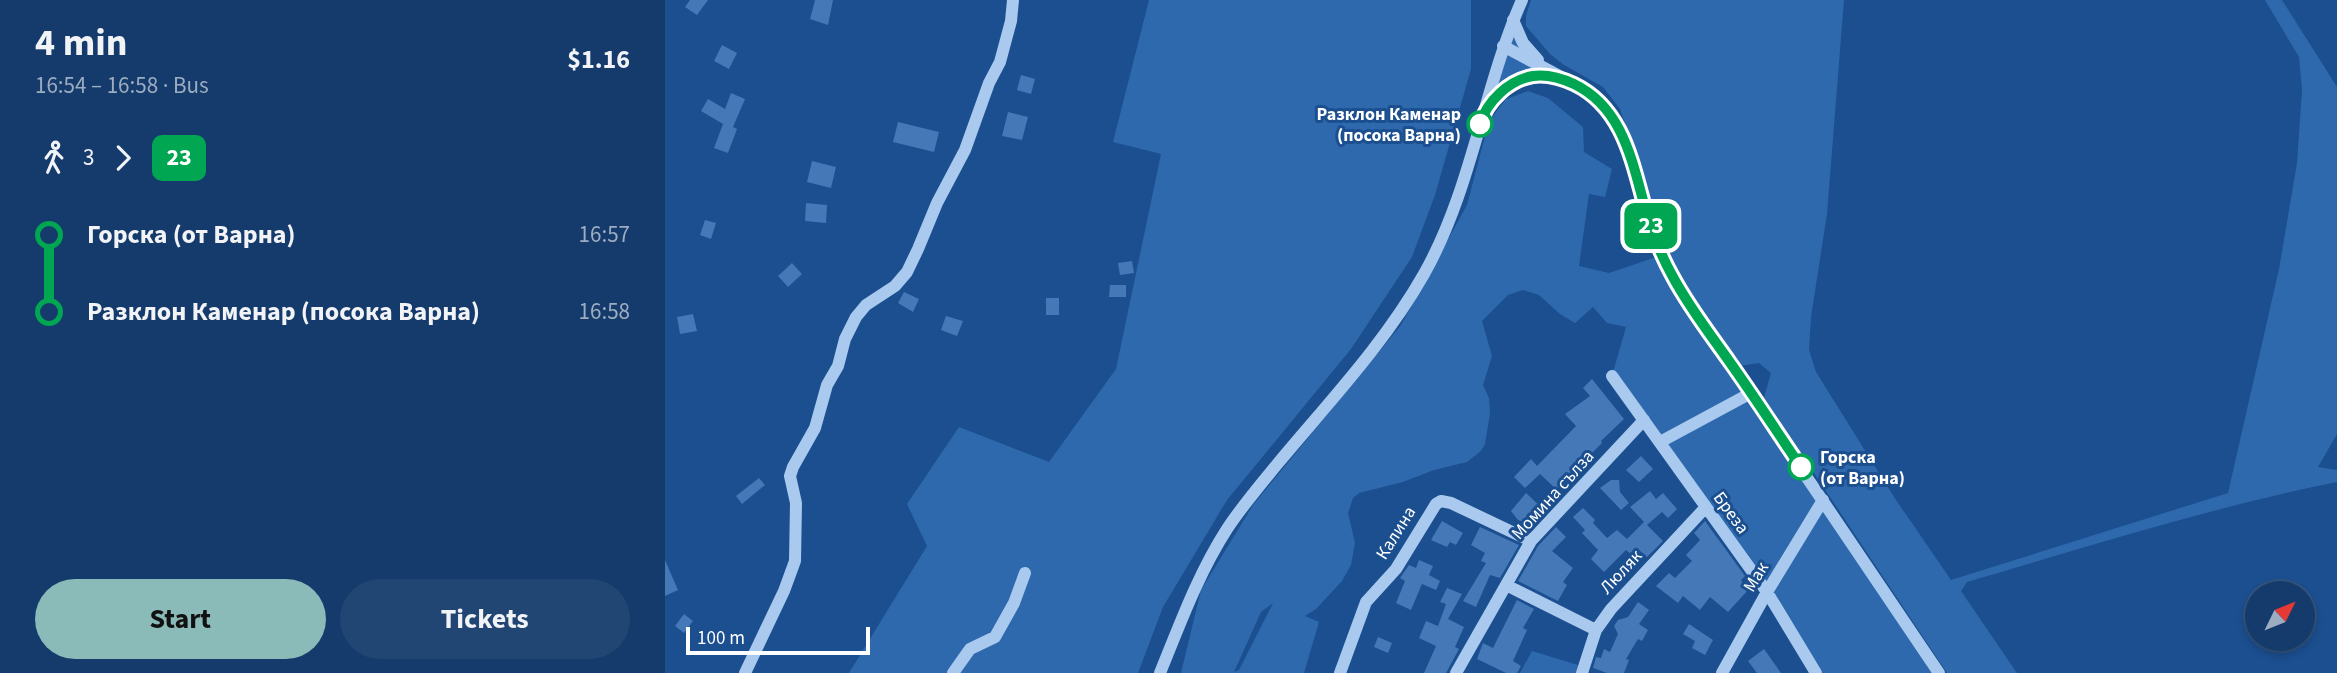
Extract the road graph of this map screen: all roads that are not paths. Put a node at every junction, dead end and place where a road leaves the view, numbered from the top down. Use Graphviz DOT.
graph roads {
  1 [pos="1013,0"];
  2 [pos="1521,0"];
  3 [pos="1513,20"];
  4 [pos="1503,46"];
  5 [pos="1563,79"];
  6 [pos="1482,116"];
  7 [pos="1612,376"];
  8 [pos="1751,393"];
  9 [pos="1644,421"];
  10 [pos="1660,442"];
  11 [pos="1823,500"];
  12 [pos="1706,507"];
  13 [pos="1531,541"];
  14 [pos="1025,573"];
  15 [pos="1506,585"];
  16 [pos="1767,592"];
  17 [pos="1595,630"];
  18 [pos="745,673"];
  19 [pos="953,673"];
  20 [pos="1160,673"];
  21 [pos="1340,673"];
  22 [pos="1457,673"];
  23 [pos="1582,673"];
  24 [pos="1722,673"];
  25 [pos="1816,673"];
  26 [pos="1939,673"];
  1 -- 18 [label="street"];
  2 -- 3 [label="street"];
  3 -- 4 [label="street"];
  3 -- 5 [label="street"];
  4 -- 5 [label="street"];
  4 -- 6 [label="street"];
  5 -- 6 [label="street"];
  5 -- 8 [label="street"];
  6 -- 20 [label="street"];
  7 -- 9 [label="street, Бреза"];
  8 -- 10 [label="street"];
  8 -- 11 [label="street"];
  9 -- 10 [label="street, Бреза"];
  9 -- 13 [label="street, Момина сълза"];
  10 -- 12 [label="street, Бреза"];
  11 -- 16 [label="street, Мак"];
  11 -- 26 [label="street"];
  12 -- 16 [label="street, Бреза"];
  12 -- 17 [label="street, Люляк"];
  13 -- 15 [label="street, Момина сълза"];
  13 -- 21 [label="street, Калина"];
  14 -- 19 [label="street"];
  15 -- 17 [label="street"];
  15 -- 22 [label="street, Момина сълза"];
  16 -- 24 [label="street, Мак"];
  16 -- 25 [label="street, Бреза"];
  17 -- 23 [label="street, Люляк"];
}
